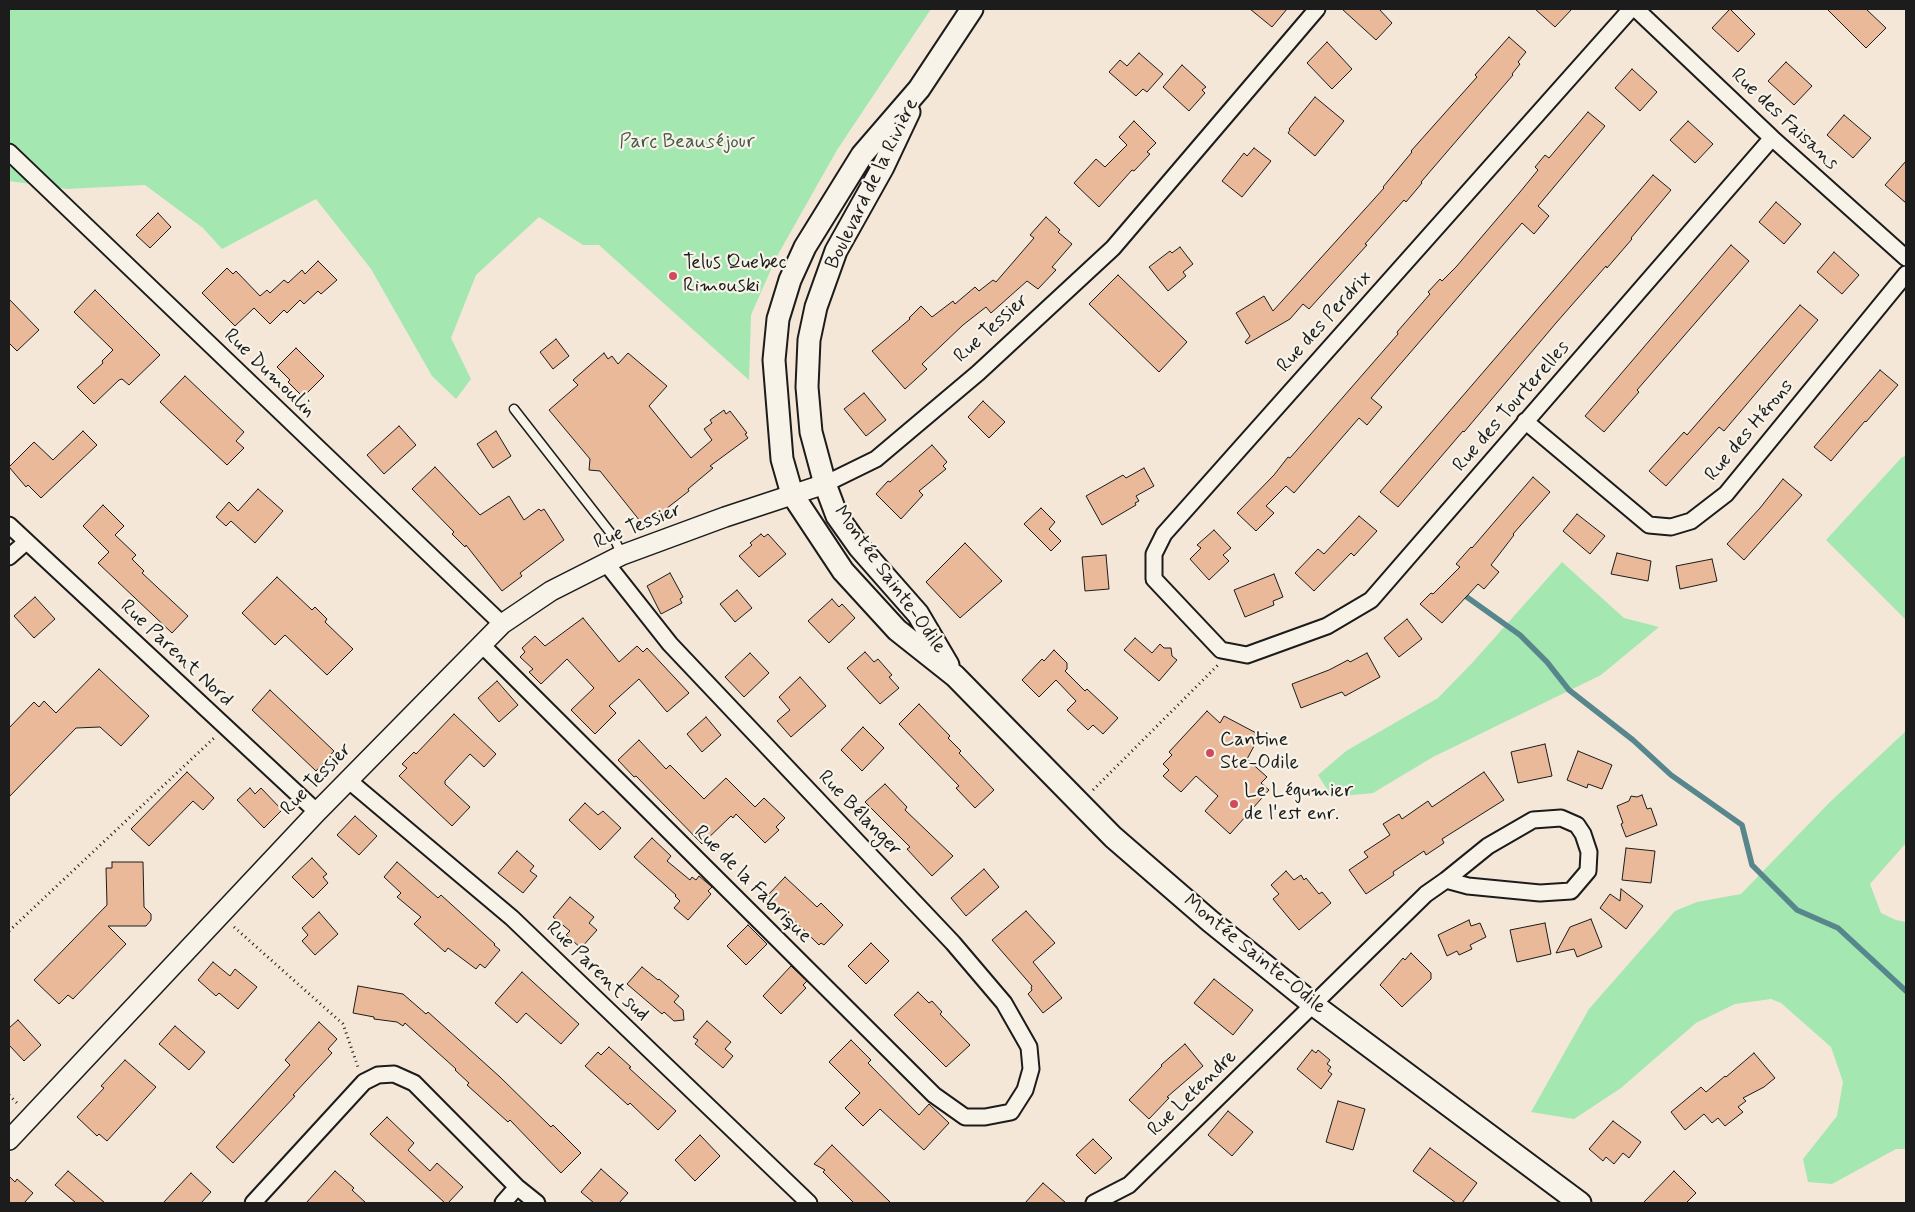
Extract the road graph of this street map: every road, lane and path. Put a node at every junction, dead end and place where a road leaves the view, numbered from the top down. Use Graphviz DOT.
graph roads {
  1 [pos="972,9"];
  2 [pos="1317,9"];
  3 [pos="1631,9"];
  4 [pos="1636,9"];
  5 [pos="920,89"];
  6 [pos="1772,138"];
  7 [pos="9,152"];
  8 [pos="1906,258"];
  9 [pos="1906,274"];
  10 [pos="514,409"];
  11 [pos="1525,422"];
  12 [pos="825,484"];
  13 [pos="792,494"];
  14 [pos="9,525"];
  15 [pos="26,542"];
  16 [pos="9,557"];
  17 [pos="614,559"];
  18 [pos="502,624"];
  19 [pos="481,644"];
  20 [pos="1231,652"];
  21 [pos="1248,655"];
  22 [pos="955,676"];
  23 [pos="225,727"];
  24 [pos="348,780"];
  25 [pos="1080,803"];
  26 [pos="317,812"];
  27 [pos="1446,880"];
  28 [pos="220,915"];
  29 [pos="9,931"];
  30 [pos="1314,1005"];
  31 [pos="364,1082"];
  32 [pos="1011,1112"];
  33 [pos="9,1140"];
  34 [pos="517,1187"];
  35 [pos="253,1203"];
  36 [pos="502,1203"];
  37 [pos="536,1203"];
  38 [pos="809,1203"];
  39 [pos="1094,1203"];
  40 [pos="1580,1203"];
  1 -- 5 [label="main road, Boulevard de la Rivière"];
  2 -- 12 [label="street, Rue Tessier"];
  3 -- 20 [label="street, Rue des Perdrix"];
  4 -- 6 [label="street, Rue des Faisans"];
  5 -- 12 [label="main road, Boulevard de la Rivière"];
  5 -- 13 [label="main road, Boulevard de la Rivière"];
  6 -- 8 [label="street, Rue des Faisans"];
  6 -- 11 [label="street, Rue des Tourterelles"];
  7 -- 18 [label="street, Rue Dumoulin"];
  9 -- 11 [label="street, Rue des Hérons"];
  10 -- 17 [label="lane"];
  11 -- 21 [label="street, Rue des Tourterelles"];
  12 -- 13 [label="street, Rue Tessier"];
  12 -- 22 [label="main road, Montée Sainte-Odile"];
  13 -- 17 [label="street, Rue Tessier"];
  13 -- 22 [label="main road, Montée Sainte-Odile"];
  14 -- 15 [label="street, Rue Parent Nord"];
  15 -- 16 [label="street"];
  15 -- 23 [label="street, Rue Parent Nord"];
  17 -- 18 [label="street, Rue Tessier"];
  17 -- 32 [label="street, Rue Bélanger"];
  18 -- 19 [label="street, Rue Tessier"];
  19 -- 24 [label="street, Rue Tessier"];
  19 -- 32 [label="street, Rue de la Fabrique"];
  20 -- 21 [label="street, Rue des Perdrix"];
  20 -- 25 [label="path"];
  22 -- 25 [label="main road, Montée Sainte-Odile"];
  23 -- 26 [label="street, Rue Parent Nord"];
  23 -- 29 [label="path"];
  24 -- 26 [label="street, Rue Tessier"];
  24 -- 38 [label="street, Rue Parent sud"];
  25 -- 30 [label="main road, Montée Sainte-Odile"];
  26 -- 28 [label="street, Rue Tessier"];
  27 -- 27 [label="street, Rue Letendre"];
  27 -- 30 [label="street, Rue Letendre"];
  28 -- 31 [label="path"];
  28 -- 33 [label="street, Rue Tessier"];
  30 -- 39 [label="street, Rue Letendre"];
  30 -- 40 [label="main road, Montée Sainte-Odile"];
  31 -- 34 [label="street"];
  31 -- 35 [label="street"];
  34 -- 36 [label="street"];
  34 -- 37 [label="street"];
}
